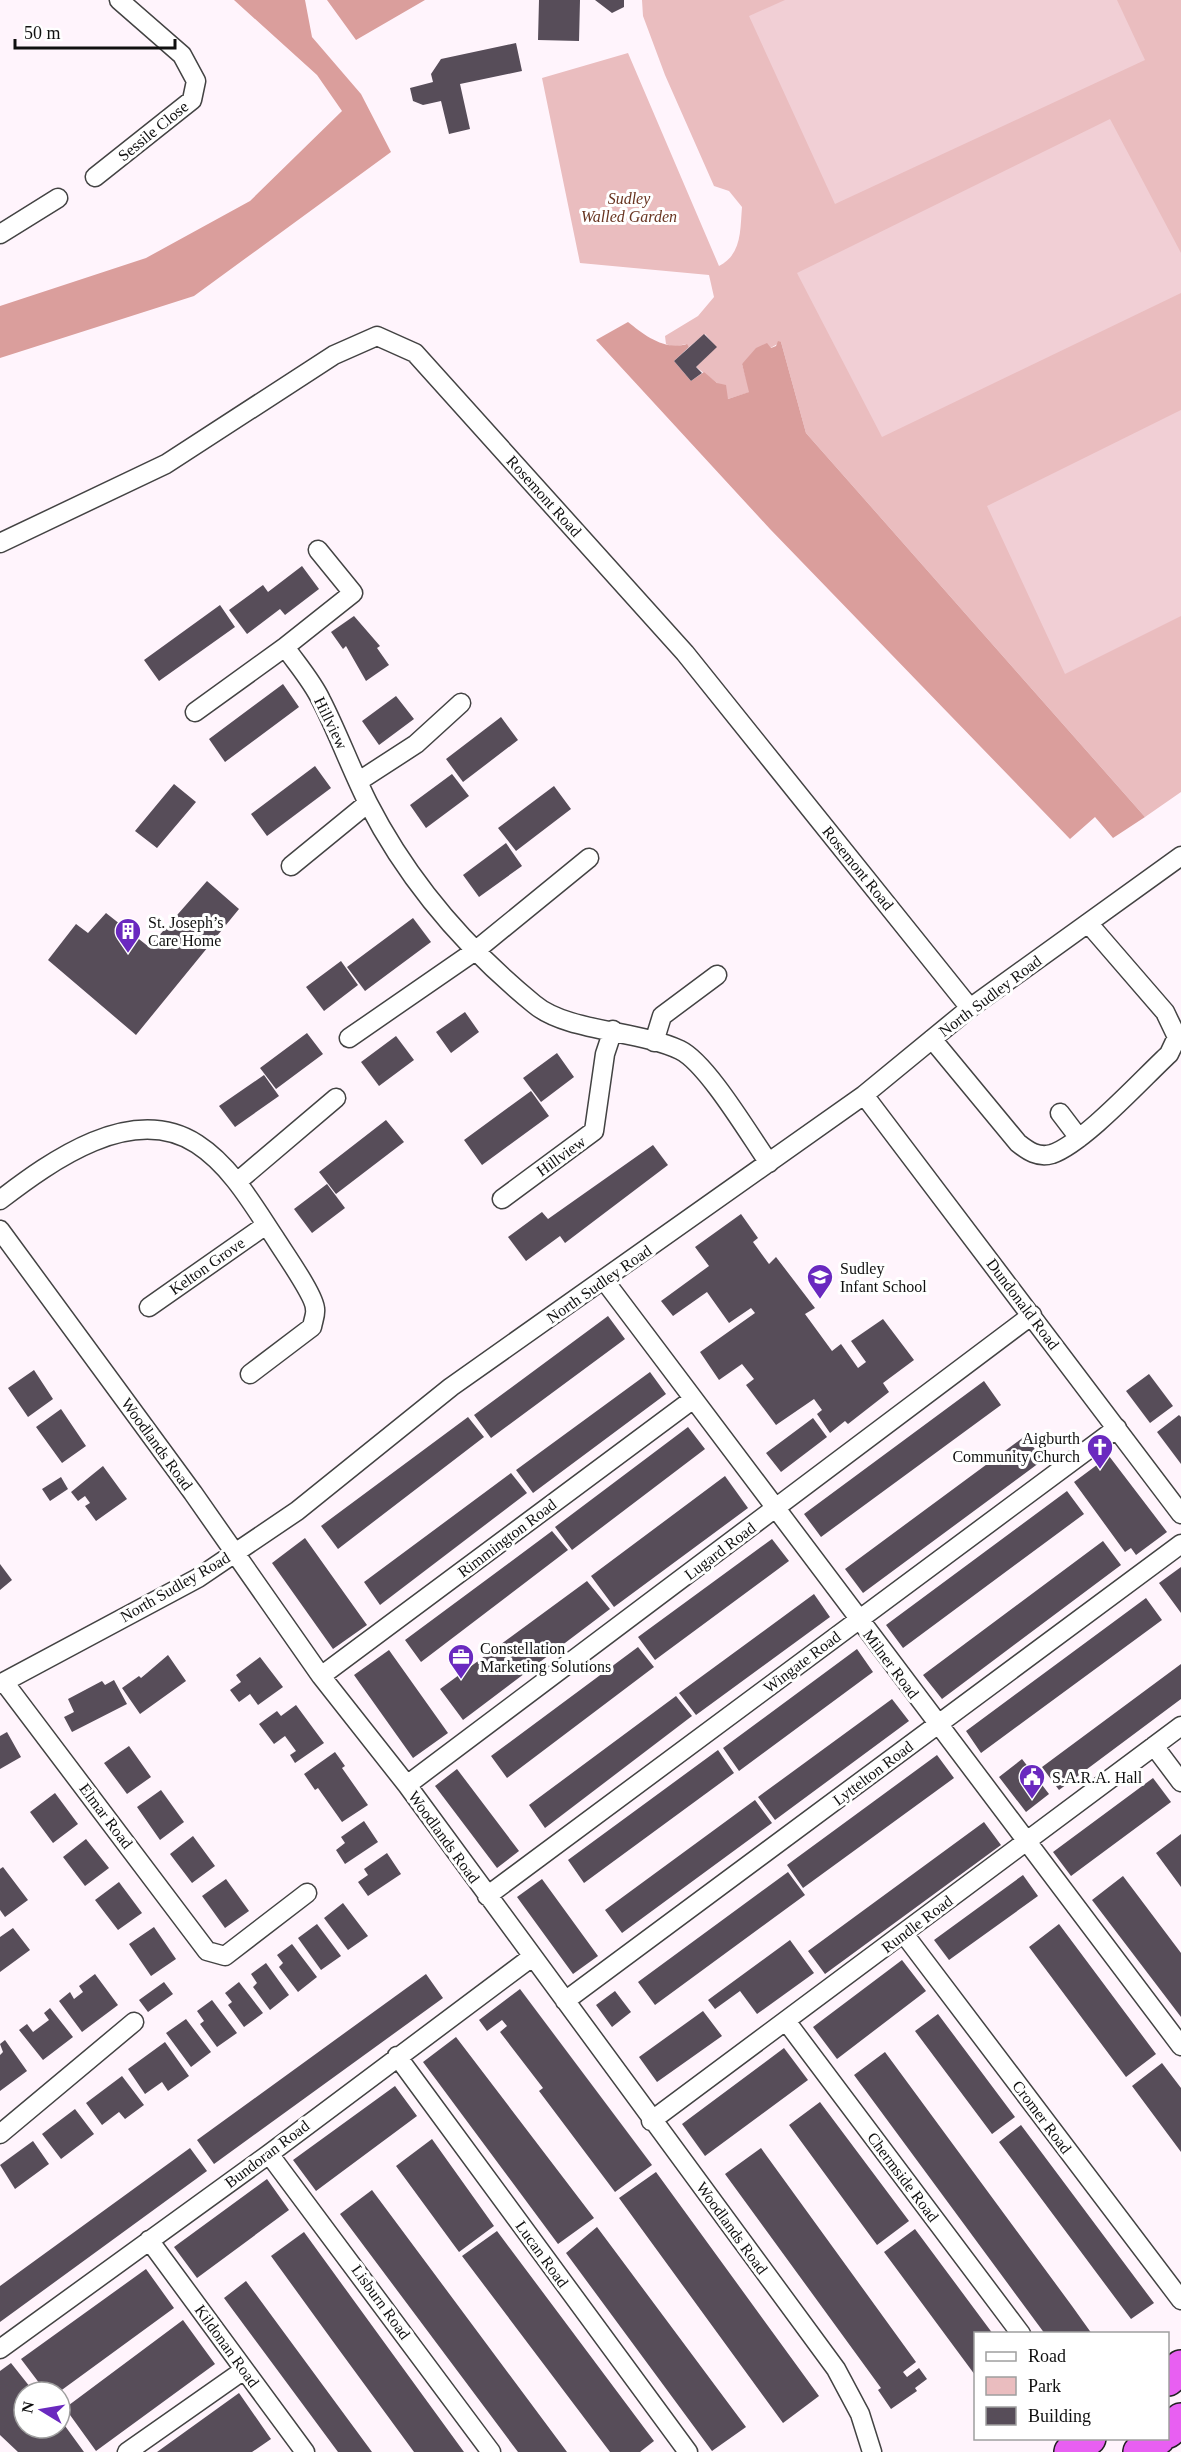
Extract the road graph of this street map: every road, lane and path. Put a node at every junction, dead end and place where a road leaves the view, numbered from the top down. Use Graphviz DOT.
graph roads {
  1 [pos="119,0"];
  2 [pos="95,177"];
  3 [pos="58,198"];
  4 [pos="0,234"];
  5 [pos="0,543"];
  6 [pos="318,550"];
  7 [pos="285,647"];
  8 [pos="461,703"];
  9 [pos="195,712"];
  10 [pos="359,781"];
  11 [pos="368,803"];
  12 [pos="1181,856"];
  13 [pos="590,858"];
  14 [pos="291,866"];
  15 [pos="1088,923"];
  16 [pos="475,951"];
  17 [pos="717,975"];
  18 [pos="970,1008"];
  19 [pos="613,1030"];
  20 [pos="349,1038"];
  21 [pos="932,1040"];
  22 [pos="654,1042"];
  23 [pos="864,1095"];
  24 [pos="336,1098"];
  25 [pos="1060,1113"];
  26 [pos="1080,1138"];
  27 [pos="770,1163"];
  28 [pos="237,1182"];
  29 [pos="502,1198"];
  30 [pos="0,1200"];
  31 [pos="266,1225"];
  32 [pos="0,1230"];
  33 [pos="604,1280"];
  34 [pos="149,1307"];
  35 [pos="1032,1315"];
  36 [pos="250,1374"];
  37 [pos="692,1400"];
  38 [pos="1117,1428"];
  39 [pos="776,1510"];
  40 [pos="1181,1514"];
  41 [pos="1181,1544"];
  42 [pos="234,1552"];
  43 [pos="858,1620"];
  44 [pos="321,1676"];
  45 [pos="2,1683"];
  46 [pos="938,1725"];
  47 [pos="1181,1726"];
  48 [pos="1154,1746"];
  49 [pos="1181,1782"];
  50 [pos="407,1785"];
  51 [pos="1027,1842"];
  52 [pos="307,1893"];
  53 [pos="487,1896"];
  54 [pos="904,1934"];
  55 [pos="532,1957"];
  56 [pos="565,2001"];
  57 [pos="786,2021"];
  58 [pos="135,2022"];
  59 [pos="1181,2046"];
  60 [pos="397,2056"];
  61 [pos="651,2121"];
  62 [pos="0,2134"];
  63 [pos="269,2154"];
  64 [pos="148,2240"];
  65 [pos="1181,2300"];
  66 [pos="1019,2332"];
  67 [pos="0,2349"];
  68 [pos="1181,2367"];
  69 [pos="244,2370"];
  70 [pos="1169,2377"];
  71 [pos="1181,2420"];
  72 [pos="1169,2430"];
  73 [pos="1088,2440"];
  74 [pos="1157,2440"];
  75 [pos="127,2452"];
  76 [pos="305,2452"];
  77 [pos="491,2452"];
  78 [pos="688,2452"];
  79 [pos="872,2452"];
  80 [pos="1071,2452"];
  81 [pos="1140,2452"];
  1 -- 2 [label="street, Sessile Close"];
  3 -- 4 [label="street"];
  5 -- 18 [label="street, Rosemont Road"];
  6 -- 7 [label="street"];
  7 -- 9 [label="street"];
  7 -- 10 [label="street, Hillview"];
  8 -- 10 [label="street"];
  10 -- 11 [label="street, Hillview"];
  11 -- 14 [label="street"];
  11 -- 16 [label="street, Hillview"];
  12 -- 15 [label="street, North Sudley Road"];
  13 -- 16 [label="street"];
  15 -- 18 [label="street, North Sudley Road"];
  15 -- 26 [label="street"];
  16 -- 19 [label="street, Hillview"];
  16 -- 20 [label="street"];
  17 -- 22 [label="street"];
  18 -- 21 [label="street, North Sudley Road"];
  19 -- 22 [label="street, Hillview"];
  19 -- 29 [label="street, Hillview"];
  21 -- 23 [label="street, North Sudley Road"];
  21 -- 26 [label="street"];
  22 -- 27 [label="street, Hillview"];
  23 -- 27 [label="street, North Sudley Road"];
  23 -- 35 [label="street, Dundonald Road"];
  24 -- 28 [label="street"];
  25 -- 26 [label="street"];
  27 -- 33 [label="street, North Sudley Road"];
  28 -- 30 [label="street"];
  28 -- 31 [label="street"];
  31 -- 34 [label="street, Kelton Grove"];
  31 -- 36 [label="street"];
  32 -- 42 [label="street, Woodlands Road"];
  33 -- 37 [label="street, Milner Road"];
  33 -- 42 [label="street, North Sudley Road"];
  35 -- 38 [label="street, Dundonald Road"];
  35 -- 39 [label="street, Lugard Road"];
  37 -- 39 [label="street, Milner Road"];
  37 -- 44 [label="street, Rimmington Road"];
  38 -- 40 [label="street, Dundonald Road"];
  38 -- 43 [label="street, Wingate Road"];
  39 -- 43 [label="street, Milner Road"];
  39 -- 50 [label="street, Lugard Road"];
  41 -- 46 [label="street, Lyttelton Road"];
  42 -- 44 [label="street, Woodlands Road"];
  42 -- 45 [label="street, North Sudley Road"];
  43 -- 46 [label="street, Milner Road"];
  43 -- 53 [label="street, Wingate Road"];
  44 -- 50 [label="street, Woodlands Road"];
  45 -- 52 [label="street, Elmar Road"];
  46 -- 51 [label="street, Milner Road"];
  46 -- 56 [label="street, Lyttelton Road"];
  47 -- 48 [label="street, Rundle Road"];
  48 -- 49 [label="street"];
  48 -- 51 [label="street, Rundle Road"];
  50 -- 53 [label="street, Woodlands Road"];
  51 -- 54 [label="street, Rundle Road"];
  51 -- 59 [label="street, Milner Road"];
  53 -- 55 [label="street, Woodlands Road"];
  54 -- 57 [label="street, Rundle Road"];
  54 -- 65 [label="street, Cromer Road"];
  55 -- 56 [label="street, Woodlands Road"];
  55 -- 60 [label="street, Bundoran Road"];
  56 -- 61 [label="street, Woodlands Road"];
  57 -- 61 [label="street, Rundle Road"];
  57 -- 66 [label="street, Chermside Road"];
  58 -- 62 [label="street"];
  60 -- 63 [label="street, Bundoran Road"];
  60 -- 78 [label="street, Lucan Road"];
  61 -- 79 [label="street, Woodlands Road"];
  63 -- 64 [label="street, Bundoran Road"];
  63 -- 77 [label="street, Lisburn Road"];
  64 -- 67 [label="street, Bundoran Road"];
  64 -- 69 [label="street, Kildonan Road"];
  68 -- 70 [label="highway"];
  69 -- 75 [label="street"];
  69 -- 76 [label="street, Kildonan Road"];
  71 -- 72 [label="highway"];
  73 -- 80 [label="highway"];
  74 -- 81 [label="highway"];
}
